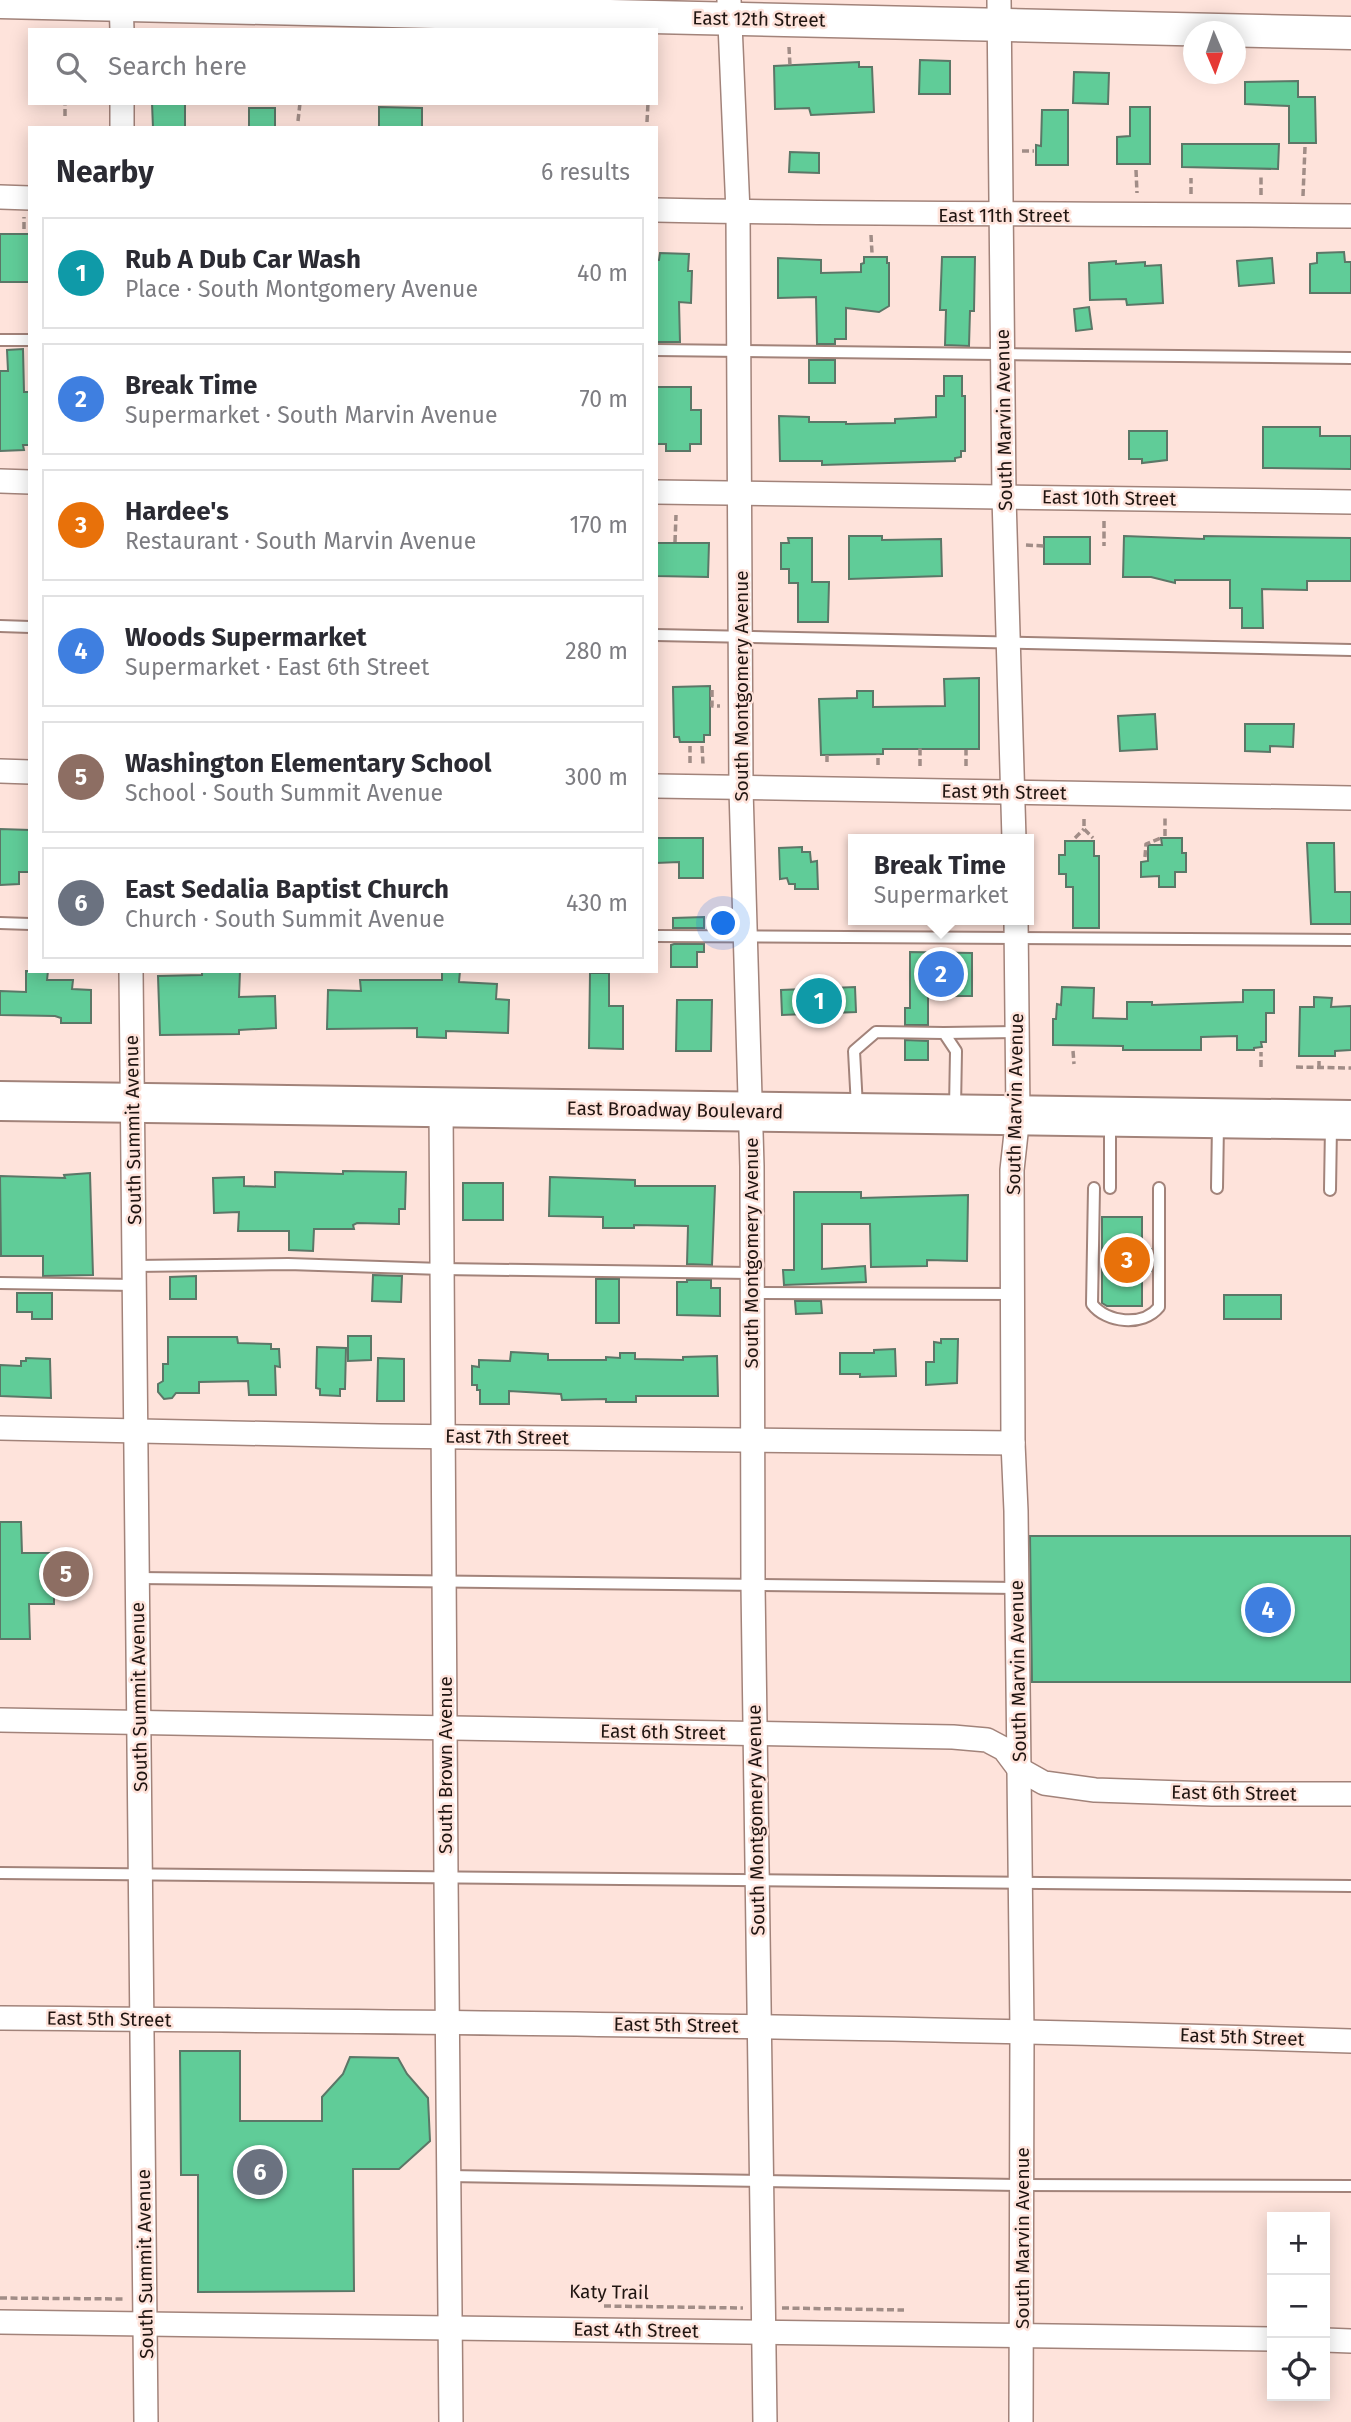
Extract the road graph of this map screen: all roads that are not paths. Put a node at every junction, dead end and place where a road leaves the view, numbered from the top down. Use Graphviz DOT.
graph roads {
  1 [pos="0,2"];
  2 [pos="428,6"];
  3 [pos="729,9"];
  4 [pos="122,12"];
  5 [pos="999,12"];
  6 [pos="1351,33"];
  7 [pos="122,105"];
  8 [pos="122,126"];
  9 [pos="0,197"];
  10 [pos="28,198"];
  11 [pos="658,210"];
  12 [pos="738,212"];
  13 [pos="1001,215"];
  14 [pos="1351,216"];
  15 [pos="0,340"];
  16 [pos="28,340"];
  17 [pos="658,351"];
  18 [pos="739,352"];
  19 [pos="1004,356"];
  20 [pos="1351,358"];
  21 [pos="0,481"];
  22 [pos="28,482"];
  23 [pos="658,492"];
  24 [pos="739,494"];
  25 [pos="1004,497"];
  26 [pos="1351,502"];
  27 [pos="0,626"];
  28 [pos="28,626"];
  29 [pos="658,635"];
  30 [pos="741,637"];
  31 [pos="1010,644"];
  32 [pos="1351,650"];
  33 [pos="0,771"];
  34 [pos="28,772"];
  35 [pos="658,786"];
  36 [pos="741,789"];
  37 [pos="1013,792"];
  38 [pos="1351,798"];
  39 [pos="1014,834"];
  40 [pos="0,923"];
  41 [pos="28,924"];
  42 [pos="1016,928"];
  43 [pos="658,936"];
  44 [pos="744,936"];
  45 [pos="1351,940"];
  46 [pos="131,973"];
  47 [pos="1017,1032"];
  48 [pos="944,1033"];
  49 [pos="0,1101"];
  50 [pos="132,1103"];
  51 [pos="442,1107"];
  52 [pos="751,1111"];
  53 [pos="857,1113"];
  54 [pos="955,1115"];
  55 [pos="1018,1115"];
  56 [pos="1110,1117"];
  57 [pos="1218,1118"];
  58 [pos="1341,1120"];
  59 [pos="1094,1188"];
  60 [pos="1110,1188"];
  61 [pos="1159,1188"];
  62 [pos="1217,1188"];
  63 [pos="1330,1190"];
  64 [pos="442,1269"];
  65 [pos="134,1275"];
  66 [pos="0,1283"];
  67 [pos="751,1283"];
  68 [pos="1013,1294"];
  69 [pos="0,1428"];
  70 [pos="136,1431"];
  71 [pos="443,1436"];
  72 [pos="752,1441"];
  73 [pos="1013,1443"];
  74 [pos="138,1578"];
  75 [pos="444,1582"];
  76 [pos="753,1585"];
  77 [pos="1017,1588"];
  78 [pos="0,1720"];
  79 [pos="139,1724"];
  80 [pos="445,1728"];
  81 [pos="755,1733"];
  82 [pos="1019,1769"];
  83 [pos="1351,1794"];
  84 [pos="0,1873"];
  85 [pos="141,1874"];
  86 [pos="446,1877"];
  87 [pos="757,1879"];
  88 [pos="1020,1882"];
  89 [pos="1351,1886"];
  90 [pos="0,2018"];
  91 [pos="142,2019"];
  92 [pos="447,2022"];
  93 [pos="760,2026"];
  94 [pos="1022,2031"];
  95 [pos="1351,2040"];
  96 [pos="448,2176"];
  97 [pos="762,2180"];
  98 [pos="1022,2185"];
  99 [pos="1351,2186"];
  100 [pos="0,2322"];
  101 [pos="146,2324"];
  102 [pos="452,2327"];
  103 [pos="764,2332"];
  104 [pos="1022,2335"];
  105 [pos="1267,2339"];
  106 [pos="1330,2340"];
  107 [pos="1351,2341"];
  108 [pos="146,2422"];
  109 [pos="451,2422"];
  110 [pos="765,2422"];
  111 [pos="1021,2422"];
  1 -- 4 [label="street, East 12th Street"];
  2 -- 3 [label="street, East 12th Street"];
  2 -- 4 [label="street, East 12th Street"];
  3 -- 5 [label="street, East 12th Street"];
  3 -- 12 [label="street, South Montgomery Avenue"];
  5 -- 6 [label="street, East 12th Street"];
  5 -- 13 [label="street, South Marvin Avenue"];
  7 -- 8 [label="street"];
  9 -- 10 [label="street"];
  11 -- 12 [label="street, East 11th Street"];
  12 -- 13 [label="street, East 11th Street"];
  12 -- 18 [label="street, South Montgomery Avenue"];
  13 -- 14 [label="street, East 11th Street"];
  13 -- 19 [label="street, South Marvin Avenue"];
  15 -- 16 [label="lane"];
  17 -- 18 [label="lane"];
  18 -- 19 [label="lane"];
  18 -- 24 [label="street, South Montgomery Avenue"];
  19 -- 20 [label="lane"];
  19 -- 25 [label="street, South Marvin Avenue"];
  21 -- 22 [label="street"];
  23 -- 24 [label="street, East 10th Street"];
  24 -- 25 [label="street, East 10th Street"];
  24 -- 30 [label="street, South Montgomery Avenue"];
  25 -- 26 [label="street, East 10th Street"];
  25 -- 31 [label="street, South Marvin Avenue"];
  27 -- 28 [label="lane"];
  29 -- 30 [label="lane"];
  30 -- 31 [label="lane"];
  30 -- 36 [label="street, South Montgomery Avenue"];
  31 -- 32 [label="lane"];
  31 -- 37 [label="street, South Marvin Avenue"];
  33 -- 34 [label="street"];
  35 -- 36 [label="street, East 9th Street"];
  36 -- 37 [label="street, East 9th Street"];
  36 -- 44 [label="street, South Montgomery Avenue"];
  37 -- 38 [label="street, East 9th Street"];
  37 -- 39 [label="street, South Marvin Avenue"];
  40 -- 41 [label="lane"];
  42 -- 44 [label="lane"];
  42 -- 45 [label="lane"];
  42 -- 47 [label="street, South Marvin Avenue"];
  43 -- 44 [label="lane"];
  44 -- 52 [label="street, South Montgomery Avenue"];
  46 -- 50 [label="street, South Summit Avenue"];
  47 -- 48 [label="lane"];
  47 -- 55 [label="street, South Marvin Avenue"];
  48 -- 53 [label="lane"];
  48 -- 54 [label="lane"];
  49 -- 50 [label="highway, East Broadway Boulevard"];
  50 -- 51 [label="highway, East Broadway Boulevard"];
  50 -- 65 [label="street, South Summit Avenue"];
  51 -- 52 [label="highway, East Broadway Boulevard"];
  51 -- 64 [label="street, South Brown Avenue"];
  52 -- 53 [label="highway, East Broadway Boulevard"];
  52 -- 67 [label="street, South Montgomery Avenue"];
  53 -- 54 [label="highway, East Broadway Boulevard"];
  54 -- 55 [label="highway, East Broadway Boulevard"];
  55 -- 56 [label="highway, East Broadway Boulevard"];
  55 -- 68 [label="street, South Marvin Avenue"];
  56 -- 57 [label="highway, East Broadway Boulevard"];
  56 -- 60 [label="lane"];
  57 -- 58 [label="highway, East Broadway Boulevard"];
  57 -- 62 [label="lane"];
  58 -- 63 [label="lane"];
  59 -- 61 [label="lane"];
  64 -- 65 [label="lane"];
  64 -- 67 [label="lane"];
  64 -- 71 [label="street, South Brown Avenue"];
  65 -- 66 [label="lane"];
  65 -- 70 [label="street, South Summit Avenue"];
  67 -- 68 [label="lane"];
  67 -- 72 [label="street, South Montgomery Avenue"];
  68 -- 73 [label="street, South Marvin Avenue"];
  69 -- 70 [label="street, East 7th Street"];
  70 -- 71 [label="street, East 7th Street"];
  70 -- 74 [label="street, South Summit Avenue"];
  71 -- 72 [label="street, East 7th Street"];
  71 -- 75 [label="street, South Brown Avenue"];
  72 -- 73 [label="street, East 7th Street"];
  72 -- 76 [label="street, South Montgomery Avenue"];
  73 -- 77 [label="street, South Marvin Avenue"];
  74 -- 75 [label="lane"];
  74 -- 79 [label="street, South Summit Avenue"];
  75 -- 76 [label="lane"];
  75 -- 80 [label="street, South Brown Avenue"];
  76 -- 77 [label="lane"];
  76 -- 81 [label="street, South Montgomery Avenue"];
  77 -- 82 [label="street, South Marvin Avenue"];
  78 -- 79 [label="street, East 6th Street"];
  79 -- 80 [label="street, East 6th Street"];
  79 -- 85 [label="street, South Summit Avenue"];
  80 -- 81 [label="street, East 6th Street"];
  80 -- 86 [label="street, South Brown Avenue"];
  81 -- 82 [label="street, East 6th Street"];
  81 -- 87 [label="street, South Montgomery Avenue"];
  82 -- 83 [label="street, East 6th Street"];
  82 -- 88 [label="street, South Marvin Avenue"];
  84 -- 85 [label="lane"];
  85 -- 86 [label="lane"];
  85 -- 91 [label="street, South Summit Avenue"];
  86 -- 87 [label="lane"];
  86 -- 92 [label="street, South Brown Avenue"];
  87 -- 88 [label="lane"];
  87 -- 93 [label="street, South Montgomery Avenue"];
  88 -- 89 [label="lane"];
  88 -- 94 [label="street, South Marvin Avenue"];
  90 -- 91 [label="street, East 5th Street"];
  91 -- 92 [label="street, East 5th Street"];
  91 -- 101 [label="street, South Summit Avenue"];
  92 -- 93 [label="street, East 5th Street"];
  92 -- 96 [label="street, South Brown Avenue"];
  93 -- 94 [label="street, East 5th Street"];
  93 -- 97 [label="street, South Montgomery Avenue"];
  94 -- 95 [label="street, East 5th Street"];
  94 -- 98 [label="street, South Marvin Avenue"];
  96 -- 97 [label="lane"];
  96 -- 102 [label="street, South Brown Avenue"];
  97 -- 98 [label="lane"];
  97 -- 103 [label="street, South Montgomery Avenue"];
  98 -- 99 [label="lane"];
  98 -- 104 [label="street, South Marvin Avenue"];
  100 -- 101 [label="street, East 4th Street"];
  101 -- 102 [label="street, East 4th Street"];
  101 -- 108 [label="street, South Summit Avenue"];
  102 -- 103 [label="street, East 4th Street"];
  102 -- 109 [label="street, South Brown Avenue"];
  103 -- 104 [label="street, East 4th Street"];
  103 -- 110 [label="street, South Montgomery Avenue"];
  104 -- 105 [label="street, East 4th Street"];
  104 -- 111 [label="street, South Marvin Avenue"];
  106 -- 107 [label="street"];
}
